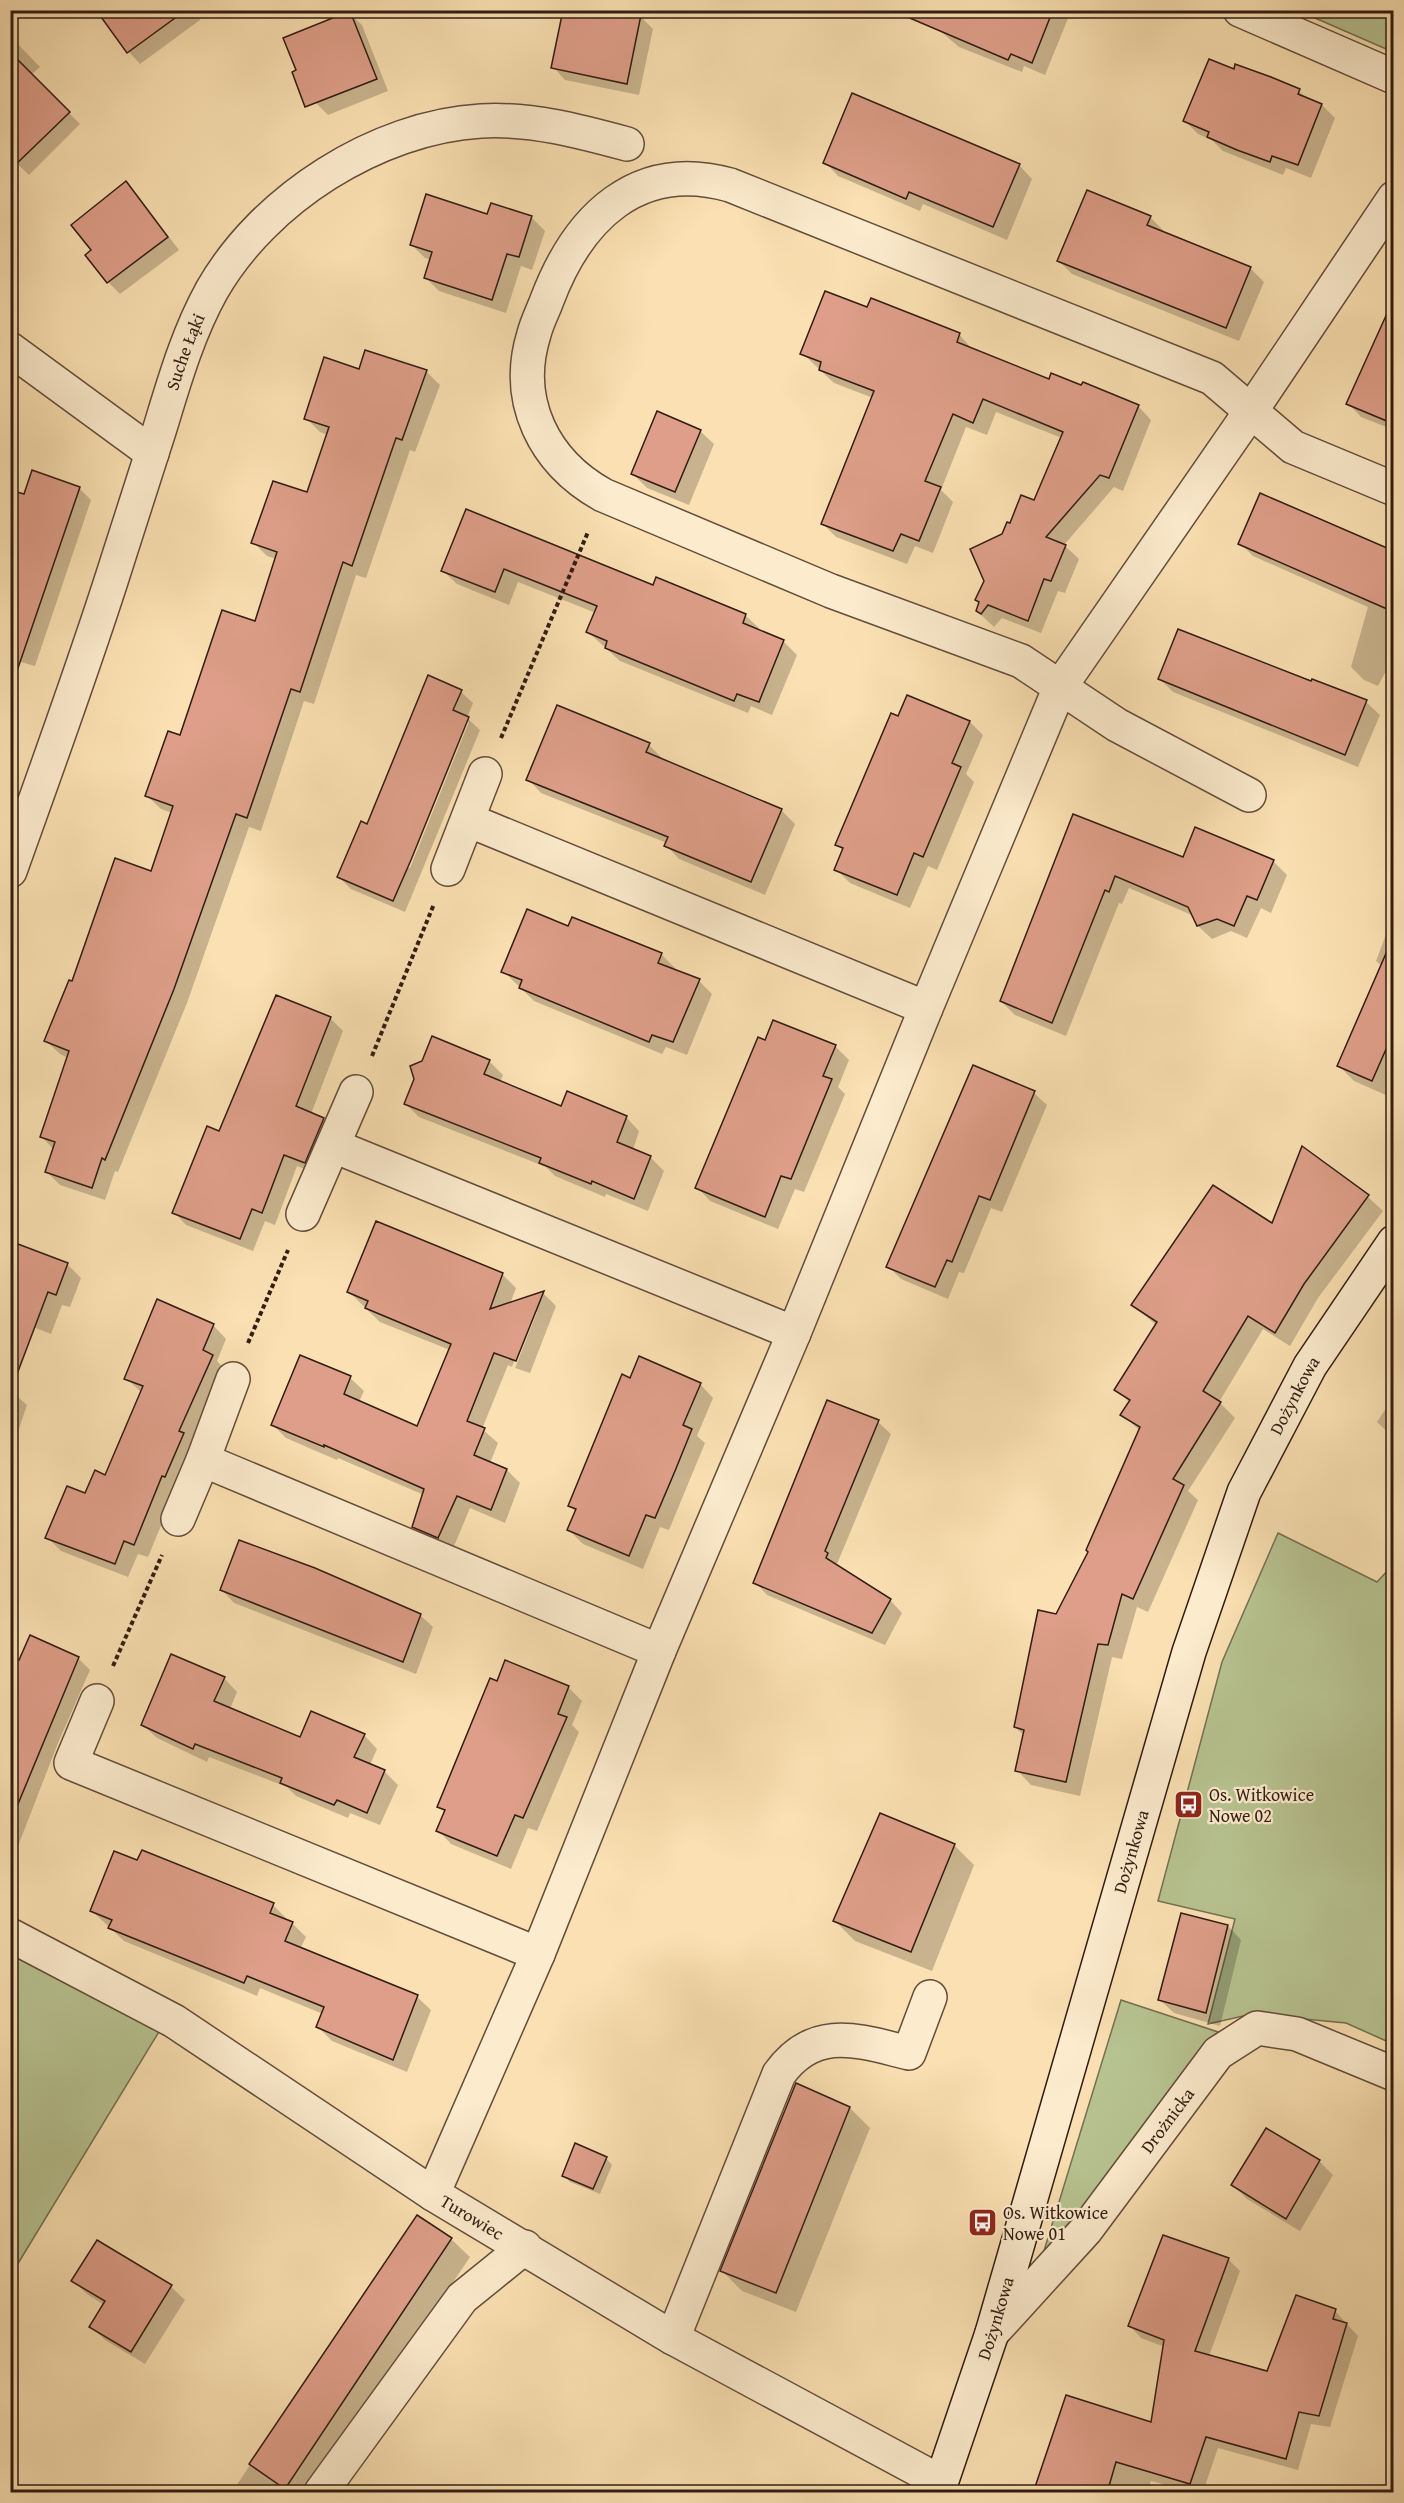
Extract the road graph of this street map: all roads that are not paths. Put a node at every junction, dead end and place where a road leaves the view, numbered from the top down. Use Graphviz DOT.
graph roads {
  1 [pos="1240,10"];
  2 [pos="1394,77"];
  3 [pos="627,144"];
  4 [pos="1394,198"];
  5 [pos="10,349"];
  6 [pos="1251,411"];
  7 [pos="152,453"];
  8 [pos="1394,489"];
  9 [pos="1060,687"];
  10 [pos="485,774"];
  11 [pos="1249,795"];
  12 [pos="468,819"];
  13 [pos="448,869"];
  14 [pos="10,871"];
  15 [pos="926,1008"];
  16 [pos="356,1092"];
  17 [pos="334,1146"];
  18 [pos="303,1214"];
  19 [pos="1394,1242"];
  20 [pos="794,1333"];
  21 [pos="233,1378"];
  22 [pos="203,1460"];
  23 [pos="178,1519"];
  24 [pos="659,1651"];
  25 [pos="98,1701"];
  26 [pos="10,1935"];
  27 [pos="538,1954"];
  28 [pos="930,1997"];
  29 [pos="1394,2074"];
  30 [pos="433,2194"];
  31 [pos="525,2247"];
  32 [pos="992,2333"];
  33 [pos="674,2338"];
  34 [pos="940,2487"];
  35 [pos="321,2493"];
  1 -- 2 [label="street"];
  3 -- 7 [label="street, Suche Łąki"];
  4 -- 6 [label="street"];
  5 -- 7 [label="street"];
  6 -- 8 [label="street"];
  6 -- 9 [label="street"];
  6 -- 9 [label="street"];
  7 -- 14 [label="street, Suche Łąki"];
  9 -- 11 [label="street"];
  9 -- 15 [label="street"];
  10 -- 12 [label="street"];
  12 -- 13 [label="street"];
  12 -- 15 [label="street"];
  15 -- 20 [label="street"];
  16 -- 17 [label="street"];
  17 -- 18 [label="street"];
  17 -- 20 [label="street"];
  19 -- 32 [label="street, Dożynkowa"];
  20 -- 24 [label="street"];
  21 -- 22 [label="street"];
  22 -- 23 [label="street"];
  22 -- 24 [label="street"];
  24 -- 27 [label="street"];
  25 -- 27 [label="street"];
  26 -- 30 [label="street, Turowiec"];
  27 -- 30 [label="street"];
  28 -- 33 [label="street"];
  29 -- 32 [label="street, Drożnicka"];
  30 -- 31 [label="street, Turowiec"];
  31 -- 33 [label="street, Turowiec"];
  31 -- 35 [label="street"];
  32 -- 34 [label="street, Dożynkowa"];
  33 -- 34 [label="street, Turowiec"];
}
